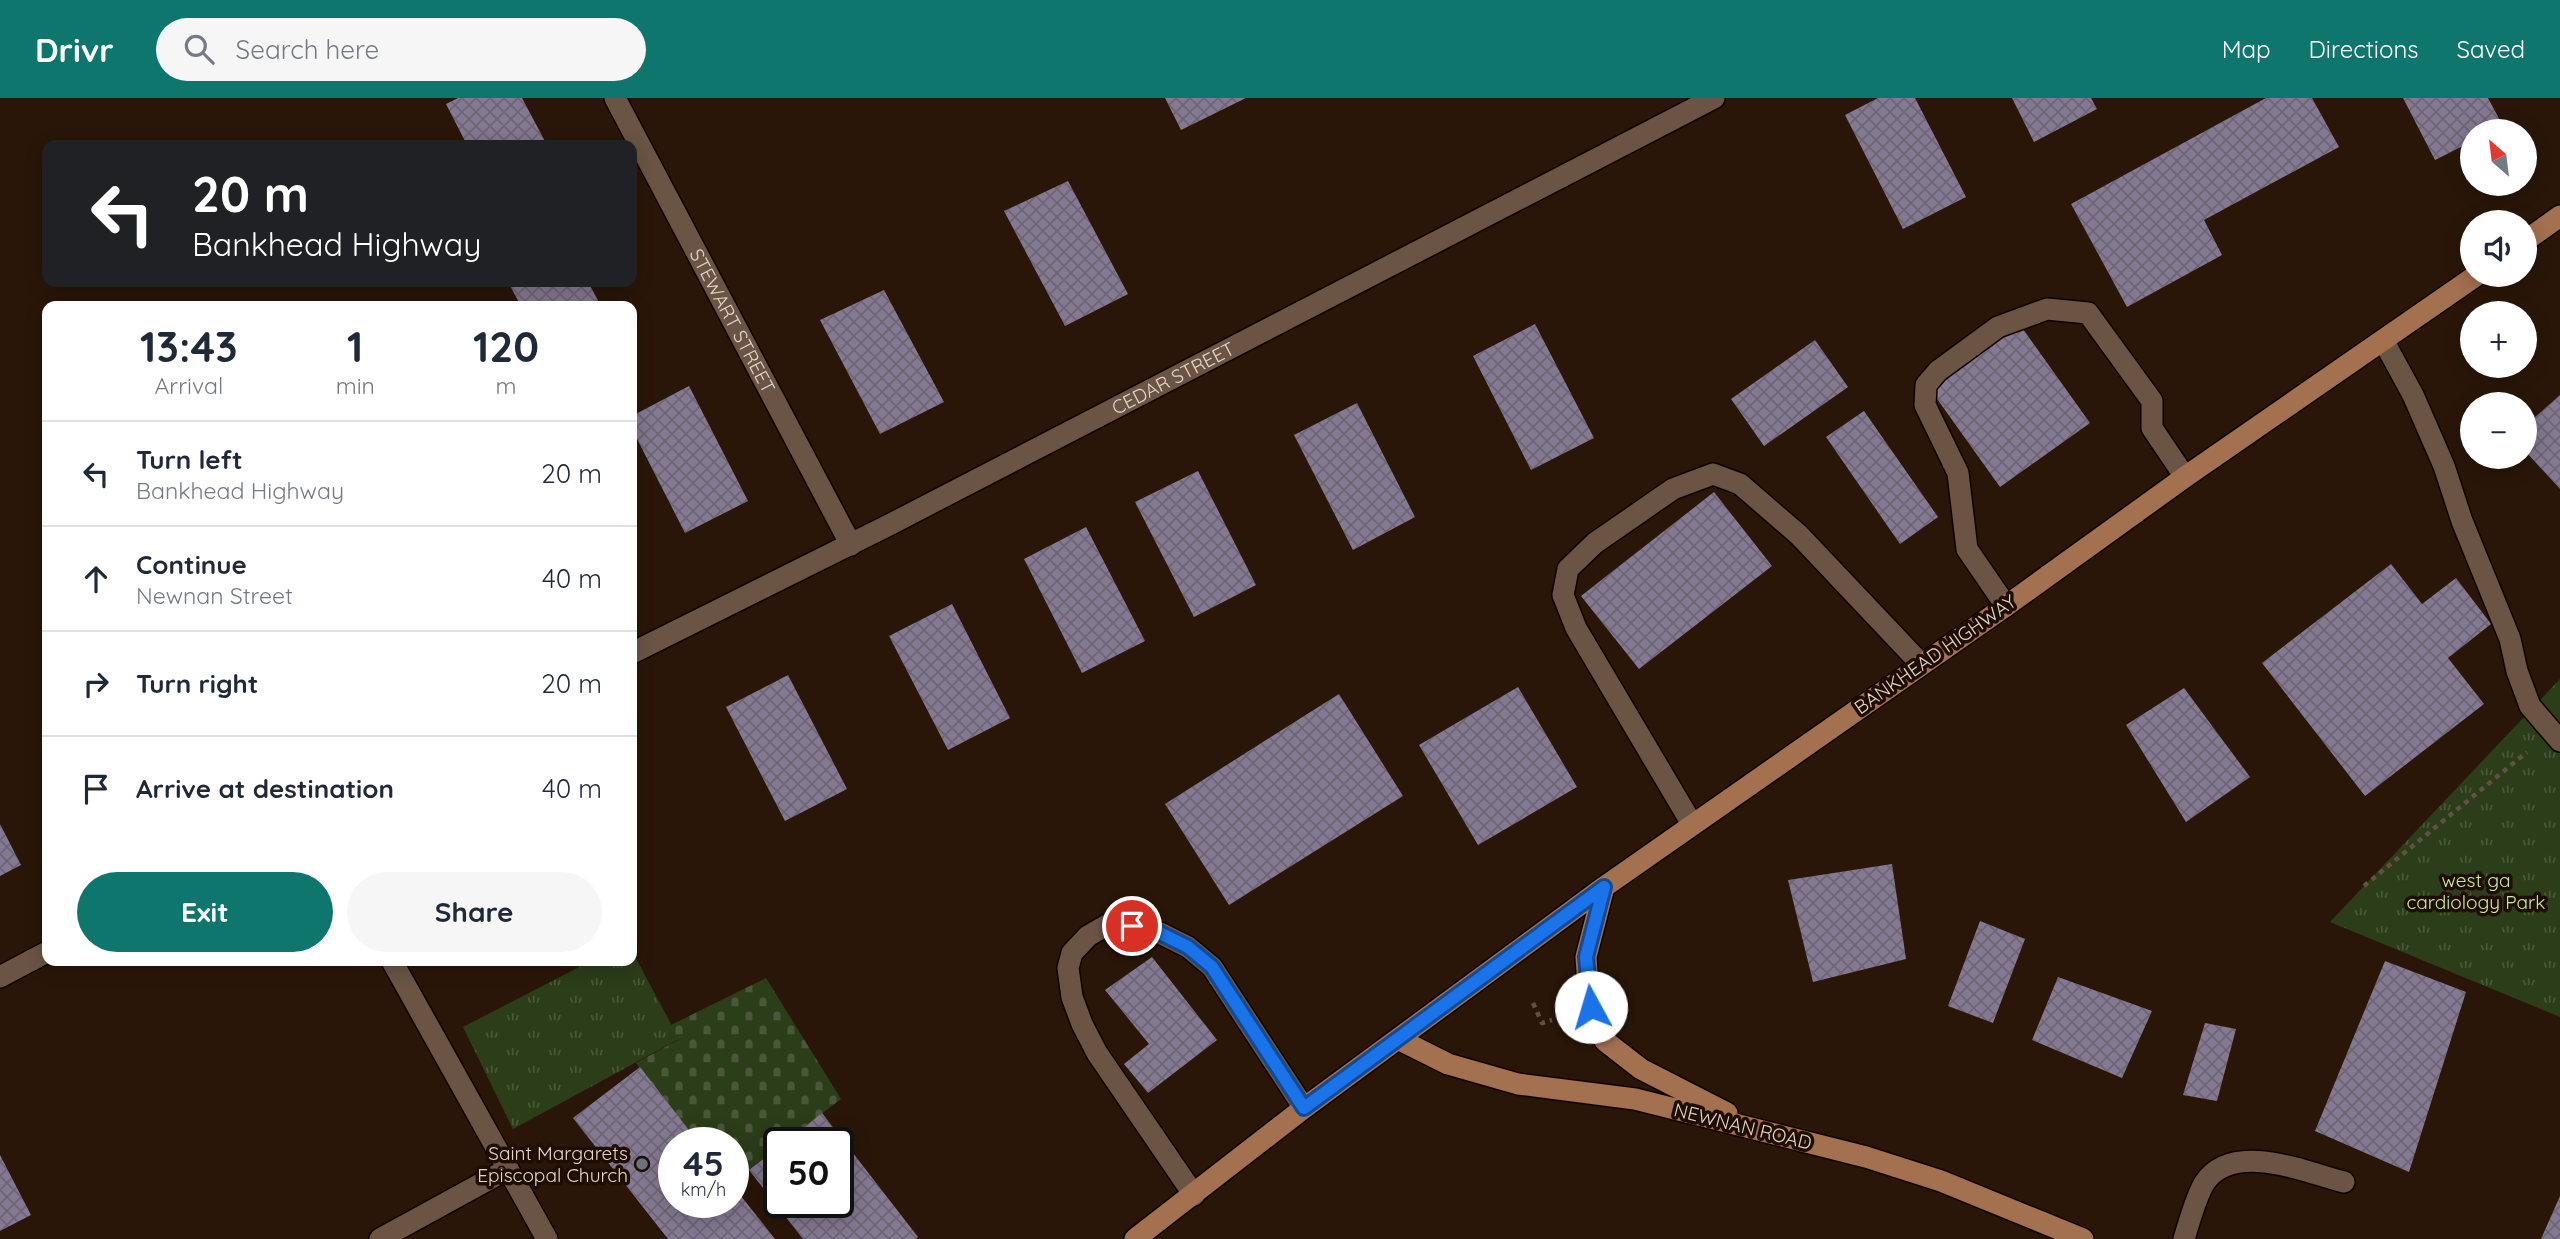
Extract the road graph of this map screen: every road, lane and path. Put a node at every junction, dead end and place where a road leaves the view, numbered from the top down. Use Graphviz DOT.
graph roads {
  1 [pos="615,98"];
  2 [pos="1714,98"];
  3 [pos="2560,216"];
  4 [pos="2537,232"];
  5 [pos="2460,287"];
  6 [pos="2383,340"];
  7 [pos="2185,477"];
  8 [pos="851,545"];
  9 [pos="2006,606"];
  10 [pos="637,651"];
  11 [pos="1921,664"];
  12 [pos="2556,736"];
  13 [pos="1692,824"];
  14 [pos="2364,886"];
  15 [pos="1604,887"];
  16 [pos="42,955"];
  17 [pos="395,966"];
  18 [pos="0,977"];
  19 [pos="1533,1003"];
  20 [pos="1552,1020"];
  21 [pos="1398,1039"];
  22 [pos="1304,1108"];
  23 [pos="1760,1129"];
  24 [pos="508,1169"];
  25 [pos="2344,1182"];
  26 [pos="1194,1195"];
  27 [pos="380,1239"];
  28 [pos="547,1239"];
  29 [pos="1135,1239"];
  30 [pos="2083,1239"];
  31 [pos="2184,1239"];
  1 -- 8 [label="street, STEWART STREET"];
  2 -- 8 [label="street, CEDAR STREET"];
  3 -- 4 [label="main road"];
  5 -- 6 [label="main road, BANKHEAD HIGHWAY"];
  6 -- 7 [label="main road, BANKHEAD HIGHWAY"];
  6 -- 12 [label="street"];
  7 -- 9 [label="main road, BANKHEAD HIGHWAY"];
  7 -- 9 [label="street"];
  8 -- 10 [label="street, CEDAR STREET"];
  9 -- 11 [label="main road, BANKHEAD HIGHWAY"];
  11 -- 13 [label="main road, BANKHEAD HIGHWAY"];
  11 -- 13 [label="street"];
  12 -- 14 [label="path"];
  13 -- 15 [label="main road, BANKHEAD HIGHWAY"];
  15 -- 21 [label="main road, BANKHEAD HIGHWAY"];
  15 -- 23 [label="main road"];
  16 -- 18 [label="street"];
  17 -- 24 [label="street"];
  19 -- 20 [label="path"];
  21 -- 22 [label="main road, BANKHEAD HIGHWAY"];
  21 -- 23 [label="main road, NEWNAN ROAD"];
  22 -- 26 [label="main road, BANKHEAD HIGHWAY"];
  22 -- 26 [label="street"];
  23 -- 30 [label="main road, NEWNAN ROAD"];
  24 -- 27 [label="street"];
  24 -- 28 [label="street"];
  25 -- 31 [label="street"];
  26 -- 29 [label="main road, BANKHEAD HIGHWAY"];
}
